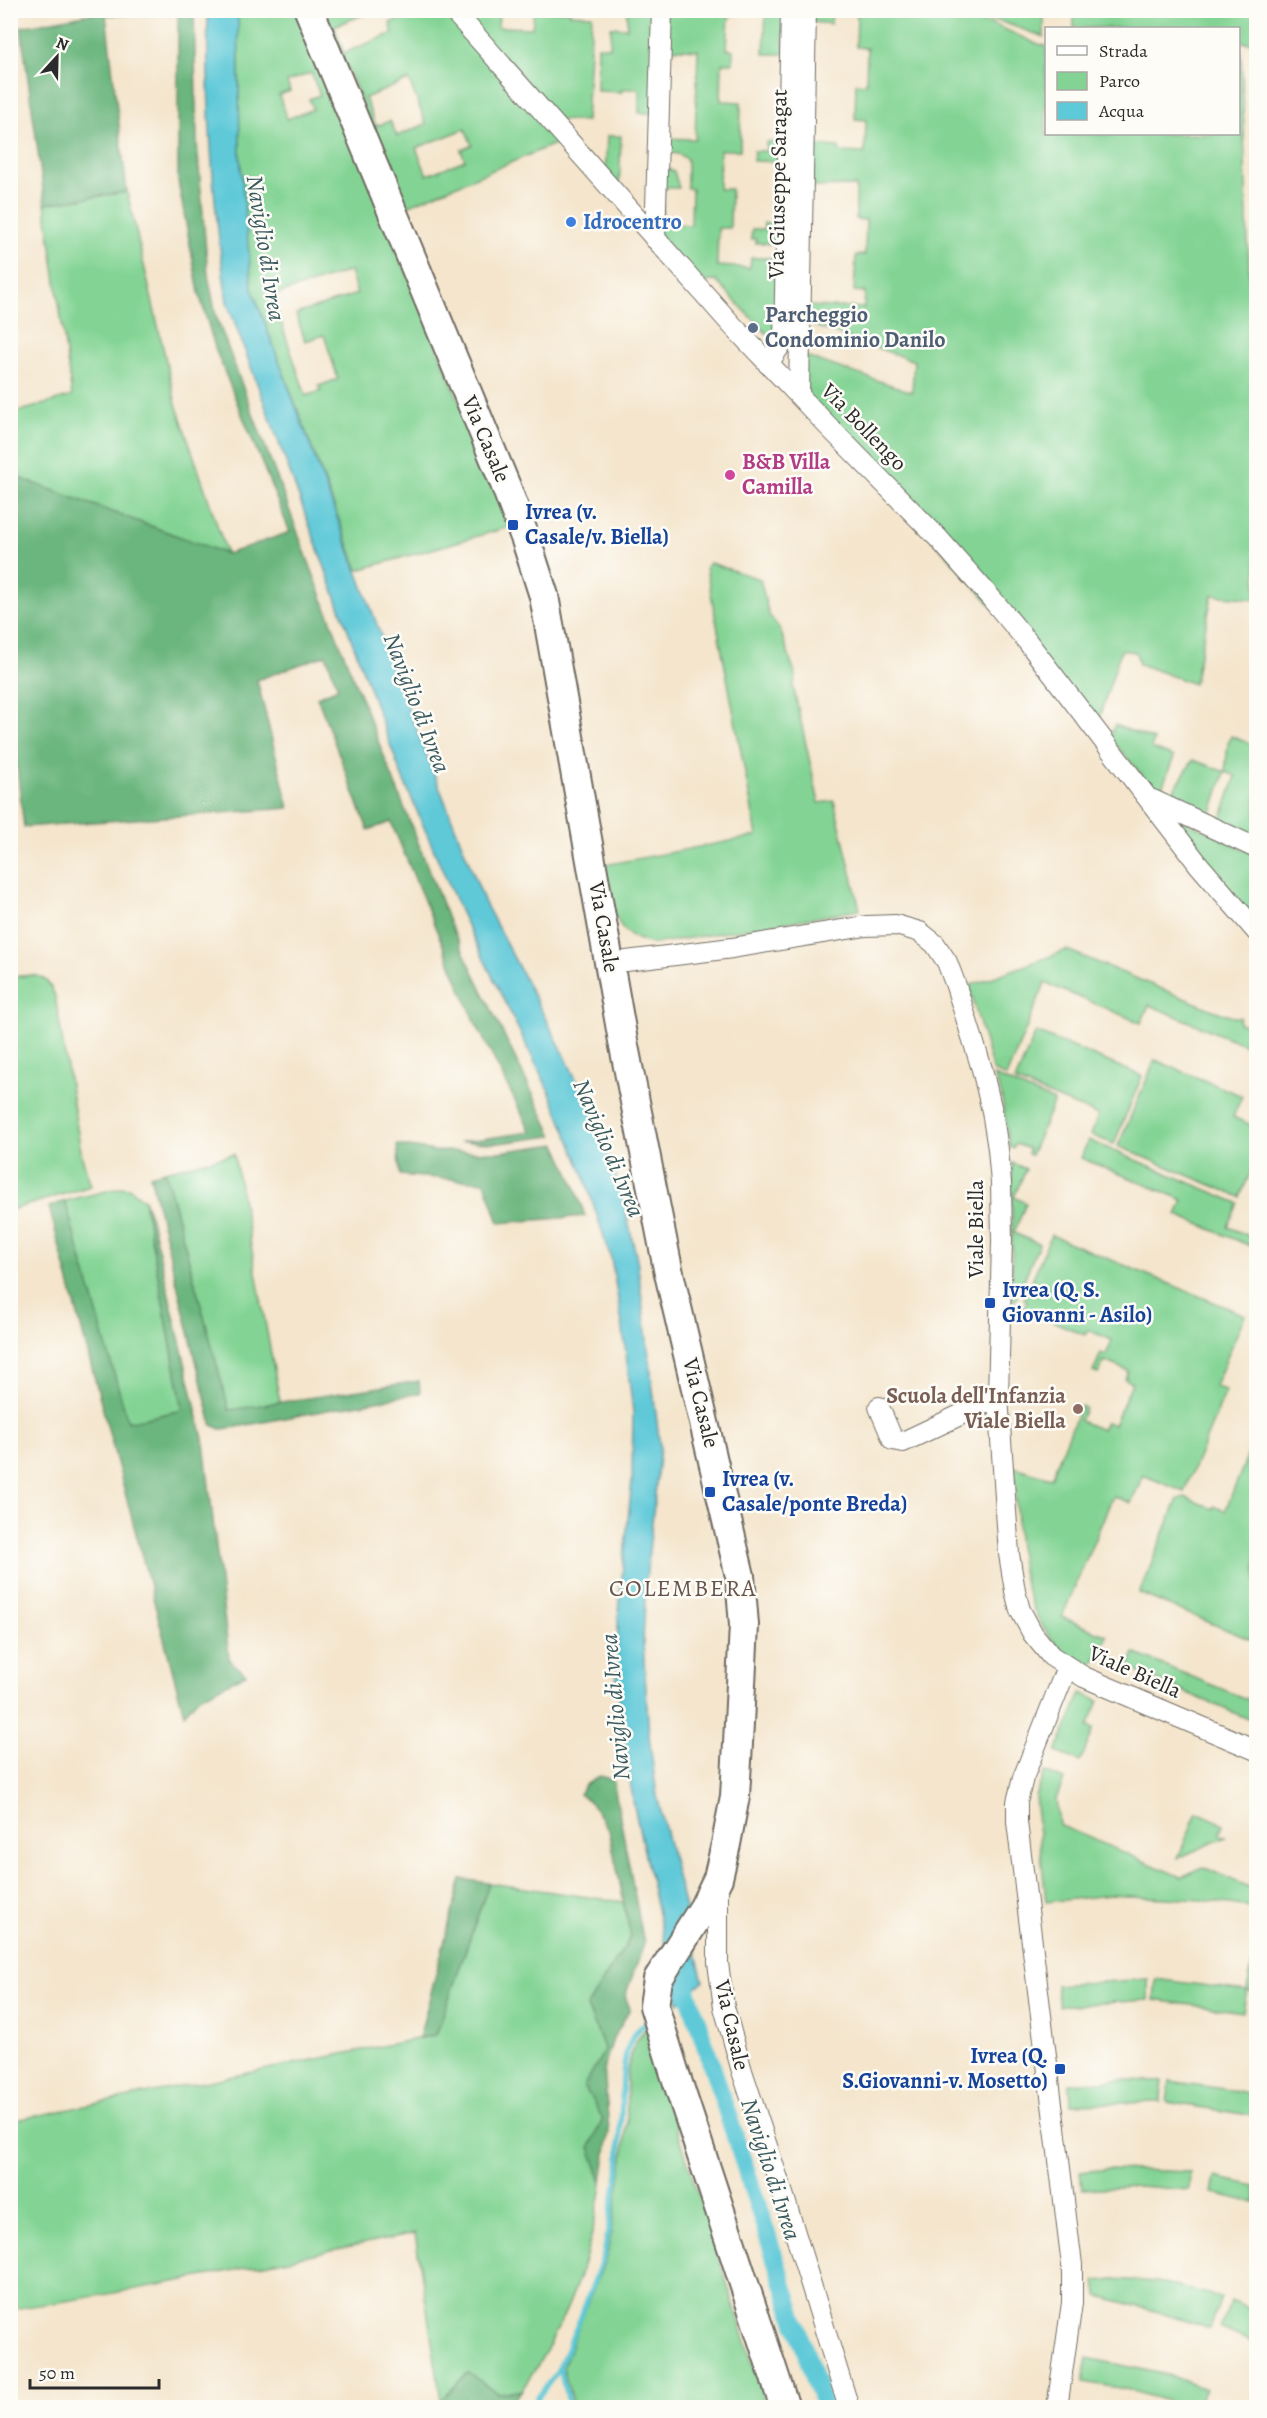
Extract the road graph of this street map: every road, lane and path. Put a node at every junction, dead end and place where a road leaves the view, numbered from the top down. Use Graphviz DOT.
graph roads {
  1 [pos="309,10"];
  2 [pos="453,10"];
  3 [pos="662,10"];
  4 [pos="792,10"];
  5 [pos="806,10"];
  6 [pos="655,239"];
  7 [pos="768,363"];
  8 [pos="799,394"];
  9 [pos="1150,799"];
  10 [pos="1257,848"];
  11 [pos="1257,931"];
  12 [pos="610,963"];
  13 [pos="998,1397"];
  14 [pos="879,1407"];
  15 [pos="1067,1668"];
  16 [pos="1257,1750"];
  17 [pos="718,1878"];
  18 [pos="785,2408"];
  19 [pos="849,2408"];
  20 [pos="1057,2408"];
  1 -- 12 [label="main road, Via Casale"];
  2 -- 6 [label="street, Via Bollengo"];
  3 -- 6 [label="street"];
  4 -- 7 [label="street"];
  5 -- 8 [label="street, Via Giuseppe Saragat"];
  6 -- 7 [label="street, Via Bollengo"];
  7 -- 8 [label="street, Via Bollengo"];
  8 -- 9 [label="street, Via Bollengo"];
  9 -- 10 [label="street, Via Bollengo"];
  9 -- 11 [label="street"];
  12 -- 13 [label="street, Viale Biella"];
  12 -- 17 [label="main road, Via Casale"];
  13 -- 14 [label="street"];
  13 -- 15 [label="street, Viale Biella"];
  15 -- 16 [label="street, Viale Biella"];
  15 -- 20 [label="street"];
  17 -- 18 [label="main road, Via Casale"];
  17 -- 19 [label="street, Via Casale"];
}
